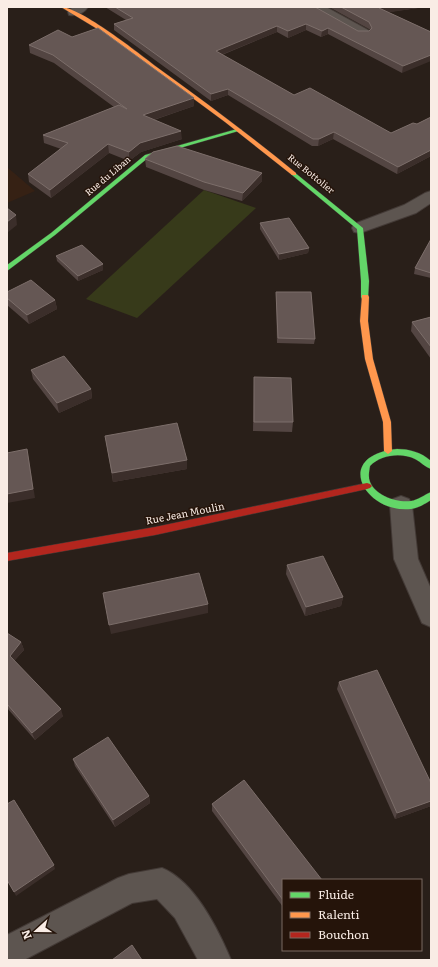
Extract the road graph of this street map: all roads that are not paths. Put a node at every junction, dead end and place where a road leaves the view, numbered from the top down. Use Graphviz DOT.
graph roads {
  1 [pos="320,7"];
  2 [pos="73,9"];
  3 [pos="363,33"];
  4 [pos="239,130"];
  5 [pos="431,196"];
  6 [pos="360,228"];
  7 [pos="7,269"];
  8 [pos="388,451"];
  9 [pos="431,466"];
  10 [pos="367,486"];
  11 [pos="431,496"];
  12 [pos="400,506"];
  13 [pos="7,556"];
  14 [pos="431,616"];
  15 [pos="7,952"];
  16 [pos="215,960"];
  1 -- 3 [label="street"];
  2 -- 4 [label="street, Rue Bottolier"];
  4 -- 6 [label="street, Rue Bottolier"];
  4 -- 7 [label="street, Rue du Liban"];
  5 -- 6 [label="street"];
  6 -- 8 [label="street"];
  8 -- 9 [label="street"];
  8 -- 10 [label="street"];
  10 -- 12 [label="street"];
  10 -- 13 [label="street, Rue Jean Moulin"];
  11 -- 12 [label="street"];
  12 -- 14 [label="street"];
  15 -- 16 [label="street"];
}
